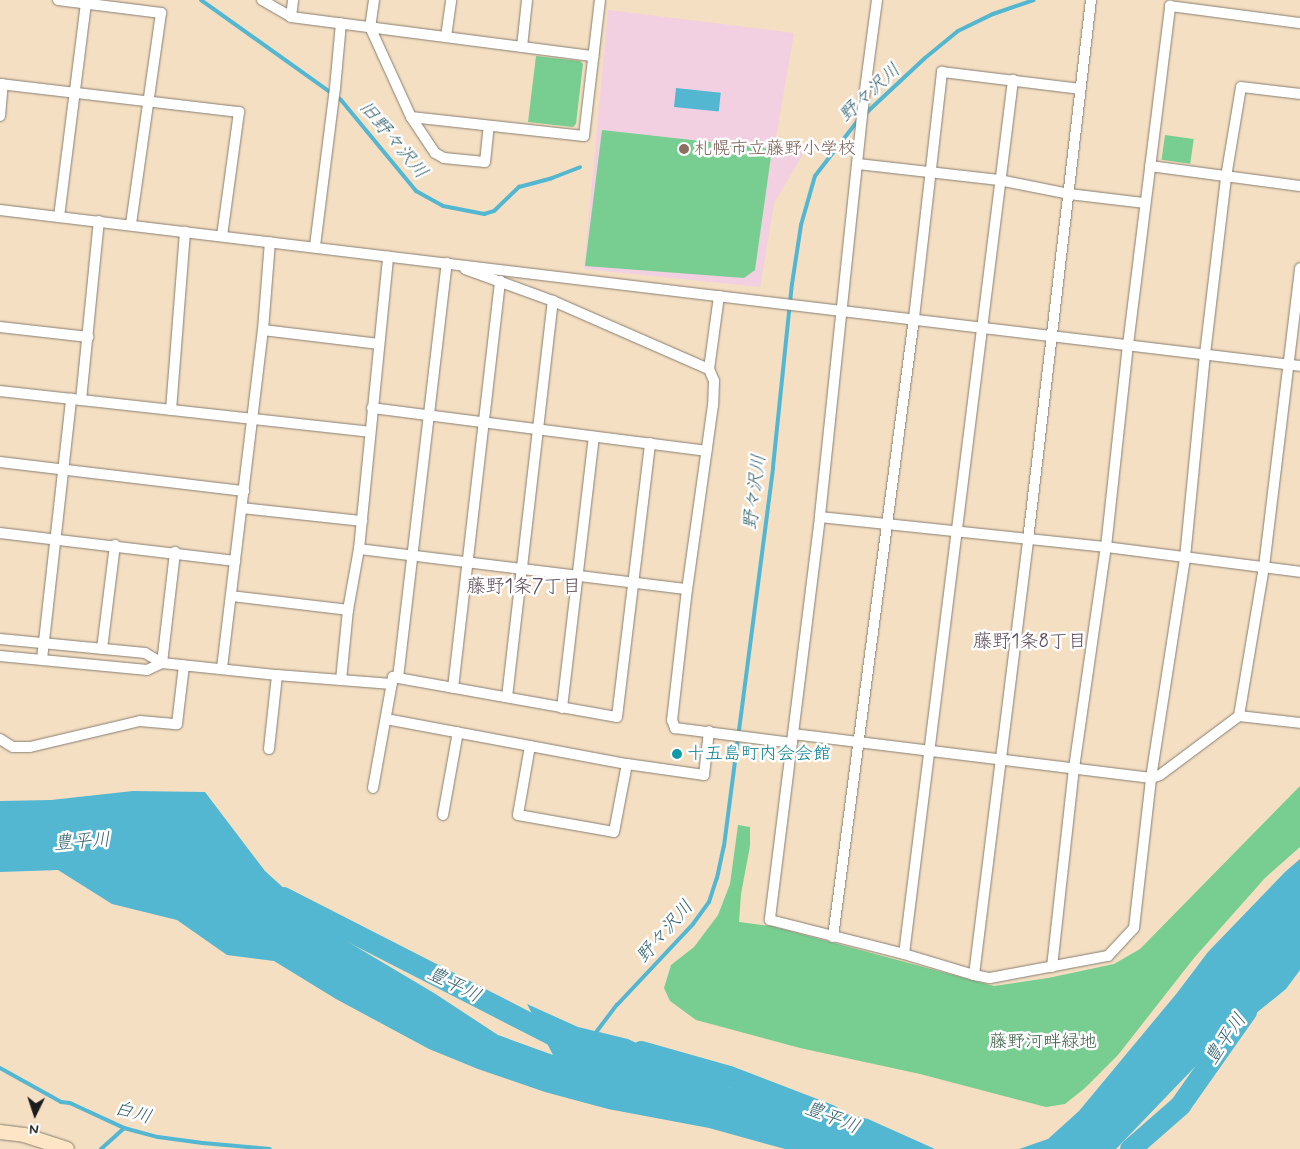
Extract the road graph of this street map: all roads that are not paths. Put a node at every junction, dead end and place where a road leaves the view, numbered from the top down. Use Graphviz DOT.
graph roads {
  1 [pos="58,0"];
  2 [pos="262,0"];
  3 [pos="294,0"];
  4 [pos="374,0"];
  5 [pos="451,0"];
  6 [pos="527,0"];
  7 [pos="600,0"];
  8 [pos="877,0"];
  9 [pos="1092,0"];
  10 [pos="1215,0"];
  11 [pos="86,4"];
  12 [pos="1214,12"];
  13 [pos="291,17"];
  14 [pos="341,23"];
  15 [pos="1300,23"];
  16 [pos="370,27"];
  17 [pos="446,37"];
  18 [pos="522,46"];
  19 [pos="593,56"];
  20 [pos="1013,80"];
  21 [pos="2,84"];
  22 [pos="1080,90"];
  23 [pos="75,92"];
  24 [pos="1300,94"];
  25 [pos="149,101"];
  26 [pos="0,116"];
  27 [pos="411,117"];
  28 [pos="489,126"];
  29 [pos="858,164"];
  30 [pos="1150,166"];
  31 [pos="930,172"];
  32 [pos="1226,176"];
  33 [pos="999,180"];
  34 [pos="1300,186"];
  35 [pos="1069,194"];
  36 [pos="1145,203"];
  37 [pos="0,210"];
  38 [pos="59,217"];
  39 [pos="99,221"];
  40 [pos="131,225"];
  41 [pos="185,232"];
  42 [pos="222,236"];
  43 [pos="270,242"];
  44 [pos="315,246"];
  45 [pos="388,256"];
  46 [pos="447,263"];
  47 [pos="1300,268"];
  48 [pos="500,281"];
  49 [pos="719,296"];
  50 [pos="553,301"];
  51 [pos="842,310"];
  52 [pos="914,318"];
  53 [pos="0,327"];
  54 [pos="982,327"];
  55 [pos="263,330"];
  56 [pos="1052,336"];
  57 [pos="88,337"];
  58 [pos="380,344"];
  59 [pos="1128,345"];
  60 [pos="1204,354"];
  61 [pos="1289,365"];
  62 [pos="1300,366"];
  63 [pos="709,370"];
  64 [pos="0,391"];
  65 [pos="76,399"];
  66 [pos="372,408"];
  67 [pos="171,410"];
  68 [pos="430,415"];
  69 [pos="251,419"];
  70 [pos="484,422"];
  71 [pos="538,430"];
  72 [pos="369,432"];
  73 [pos="594,437"];
  74 [pos="650,443"];
  75 [pos="706,451"];
  76 [pos="0,462"];
  77 [pos="64,469"];
  78 [pos="244,491"];
  79 [pos="242,508"];
  80 [pos="820,517"];
  81 [pos="362,521"];
  82 [pos="887,524"];
  83 [pos="957,532"];
  84 [pos="0,533"];
  85 [pos="56,539"];
  86 [pos="1028,540"];
  87 [pos="115,545"];
  88 [pos="1106,548"];
  89 [pos="359,550"];
  90 [pos="176,552"];
  91 [pos="414,556"];
  92 [pos="1184,558"];
  93 [pos="235,561"];
  94 [pos="468,562"];
  95 [pos="1264,567"];
  96 [pos="523,569"];
  97 [pos="1300,572"];
  98 [pos="576,576"];
  99 [pos="633,582"];
  100 [pos="687,589"];
  101 [pos="231,596"];
  102 [pos="348,610"];
  103 [pos="0,639"];
  104 [pos="44,643"];
  105 [pos="102,649"];
  106 [pos="0,656"];
  107 [pos="42,659"];
  108 [pos="162,662"];
  109 [pos="184,665"];
  110 [pos="222,668"];
  111 [pos="278,675"];
  112 [pos="341,680"];
  113 [pos="395,681"];
  114 [pos="453,688"];
  115 [pos="507,697"];
  116 [pos="562,708"];
  117 [pos="1239,716"];
  118 [pos="386,719"];
  119 [pos="1300,723"];
  120 [pos="458,732"];
  121 [pos="713,733"];
  122 [pos="792,738"];
  123 [pos="0,739"];
  124 [pos="858,743"];
  125 [pos="530,746"];
  126 [pos="269,750"];
  127 [pos="928,750"];
  128 [pos="1001,760"];
  129 [pos="627,764"];
  130 [pos="1074,768"];
  131 [pos="1151,778"];
  132 [pos="374,788"];
  133 [pos="443,815"];
  134 [pos="833,937"];
  135 [pos="904,954"];
  136 [pos="1052,967"];
  137 [pos="974,975"];
  138 [pos="0,1132"];
  139 [pos="67,1149"];
  1 -- 11 [label="street"];
  2 -- 13 [label="street"];
  3 -- 13 [label="street"];
  4 -- 16 [label="street"];
  5 -- 17 [label="street"];
  6 -- 18 [label="street"];
  7 -- 19 [label="street"];
  8 -- 29 [label="street"];
  9 -- 22 [label="street"];
  10 -- 12 [label="street"];
  11 -- 23 [label="street"];
  11 -- 25 [label="street"];
  12 -- 15 [label="street"];
  12 -- 30 [label="street"];
  13 -- 14 [label="street"];
  14 -- 16 [label="street"];
  14 -- 44 [label="street"];
  16 -- 17 [label="street"];
  16 -- 27 [label="street"];
  17 -- 18 [label="street"];
  18 -- 19 [label="street"];
  19 -- 28 [label="street"];
  20 -- 22 [label="street"];
  20 -- 31 [label="street"];
  20 -- 33 [label="street"];
  21 -- 23 [label="street"];
  21 -- 26 [label="street"];
  22 -- 35 [label="street"];
  23 -- 25 [label="street"];
  23 -- 38 [label="street"];
  24 -- 32 [label="street"];
  25 -- 40 [label="street"];
  25 -- 42 [label="street"];
  27 -- 28 [label="street"];
  27 -- 28 [label="street"];
  29 -- 31 [label="street"];
  29 -- 51 [label="street"];
  30 -- 32 [label="street"];
  30 -- 36 [label="street"];
  31 -- 33 [label="street"];
  31 -- 52 [label="street"];
  32 -- 34 [label="street"];
  32 -- 60 [label="street"];
  33 -- 35 [label="street"];
  33 -- 54 [label="street"];
  35 -- 36 [label="street"];
  35 -- 56 [label="street"];
  36 -- 59 [label="street"];
  37 -- 38 [label="street"];
  38 -- 39 [label="street"];
  39 -- 40 [label="street"];
  39 -- 57 [label="street"];
  40 -- 41 [label="street"];
  41 -- 42 [label="street"];
  41 -- 67 [label="street"];
  42 -- 43 [label="street"];
  43 -- 44 [label="street"];
  43 -- 55 [label="street"];
  44 -- 45 [label="street"];
  45 -- 46 [label="street"];
  45 -- 58 [label="street"];
  46 -- 48 [label="street"];
  46 -- 49 [label="street"];
  46 -- 68 [label="street"];
  47 -- 61 [label="street"];
  48 -- 50 [label="street"];
  48 -- 70 [label="street"];
  49 -- 51 [label="street"];
  49 -- 63 [label="street"];
  50 -- 63 [label="street"];
  50 -- 71 [label="street"];
  51 -- 52 [label="street"];
  51 -- 80 [label="street"];
  52 -- 54 [label="street"];
  52 -- 82 [label="street"];
  53 -- 57 [label="street"];
  54 -- 56 [label="street"];
  54 -- 83 [label="street"];
  55 -- 58 [label="street"];
  55 -- 69 [label="street"];
  56 -- 59 [label="street"];
  56 -- 86 [label="street"];
  57 -- 65 [label="street"];
  58 -- 66 [label="street"];
  59 -- 60 [label="street"];
  59 -- 88 [label="street"];
  60 -- 61 [label="street"];
  60 -- 92 [label="street"];
  61 -- 62 [label="street"];
  61 -- 95 [label="street"];
  63 -- 75 [label="street"];
  64 -- 65 [label="street"];
  65 -- 67 [label="street"];
  65 -- 77 [label="street"];
  66 -- 68 [label="street"];
  66 -- 72 [label="street"];
  67 -- 69 [label="street"];
  68 -- 70 [label="street"];
  68 -- 91 [label="street"];
  69 -- 72 [label="street"];
  69 -- 78 [label="street"];
  70 -- 71 [label="street"];
  70 -- 94 [label="street"];
  71 -- 73 [label="street"];
  71 -- 96 [label="street"];
  72 -- 81 [label="street"];
  73 -- 74 [label="street"];
  73 -- 98 [label="street"];
  74 -- 75 [label="street"];
  74 -- 99 [label="street"];
  75 -- 100 [label="street"];
  76 -- 77 [label="street"];
  77 -- 78 [label="street"];
  77 -- 85 [label="street"];
  78 -- 79 [label="street"];
  79 -- 81 [label="street"];
  79 -- 93 [label="street"];
  80 -- 82 [label="street"];
  80 -- 122 [label="street"];
  81 -- 89 [label="street"];
  82 -- 83 [label="street"];
  82 -- 124 [label="street"];
  83 -- 86 [label="street"];
  83 -- 127 [label="street"];
  84 -- 85 [label="street"];
  85 -- 87 [label="street"];
  85 -- 104 [label="street"];
  86 -- 88 [label="street"];
  86 -- 128 [label="street"];
  87 -- 90 [label="street"];
  87 -- 105 [label="street"];
  88 -- 92 [label="street"];
  88 -- 130 [label="street"];
  89 -- 91 [label="street"];
  89 -- 102 [label="street"];
  90 -- 93 [label="street"];
  90 -- 108 [label="street"];
  91 -- 94 [label="street"];
  91 -- 113 [label="street"];
  92 -- 95 [label="street"];
  92 -- 131 [label="street"];
  93 -- 101 [label="street"];
  94 -- 96 [label="street"];
  94 -- 114 [label="street"];
  95 -- 97 [label="street"];
  95 -- 117 [label="street"];
  96 -- 98 [label="street"];
  96 -- 115 [label="street"];
  98 -- 99 [label="street"];
  98 -- 116 [label="street"];
  99 -- 100 [label="street"];
  99 -- 116 [label="street"];
  100 -- 121 [label="street"];
  101 -- 102 [label="street"];
  101 -- 110 [label="street"];
  102 -- 112 [label="street"];
  103 -- 104 [label="street"];
  104 -- 105 [label="street"];
  104 -- 107 [label="street"];
  105 -- 108 [label="street"];
  106 -- 107 [label="street"];
  107 -- 108 [label="street"];
  108 -- 109 [label="street"];
  109 -- 110 [label="street"];
  109 -- 123 [label="street"];
  110 -- 111 [label="street"];
  111 -- 112 [label="street"];
  111 -- 126 [label="street"];
  112 -- 113 [label="street"];
  113 -- 114 [label="street"];
  113 -- 118 [label="street"];
  114 -- 115 [label="street"];
  115 -- 116 [label="street"];
  117 -- 119 [label="street"];
  117 -- 131 [label="street"];
  118 -- 120 [label="street"];
  118 -- 132 [label="street"];
  120 -- 125 [label="street"];
  120 -- 133 [label="street"];
  121 -- 122 [label="street"];
  121 -- 129 [label="street"];
  122 -- 124 [label="street"];
  122 -- 134 [label="street"];
  124 -- 127 [label="street"];
  124 -- 134 [label="street"];
  125 -- 129 [label="street"];
  125 -- 129 [label="street"];
  127 -- 128 [label="street"];
  127 -- 135 [label="street"];
  128 -- 130 [label="street"];
  128 -- 137 [label="street"];
  130 -- 131 [label="street"];
  130 -- 136 [label="street"];
  131 -- 136 [label="street"];
  134 -- 135 [label="street"];
  135 -- 137 [label="street"];
  136 -- 137 [label="street"];
  138 -- 139 [label="street"];
}
